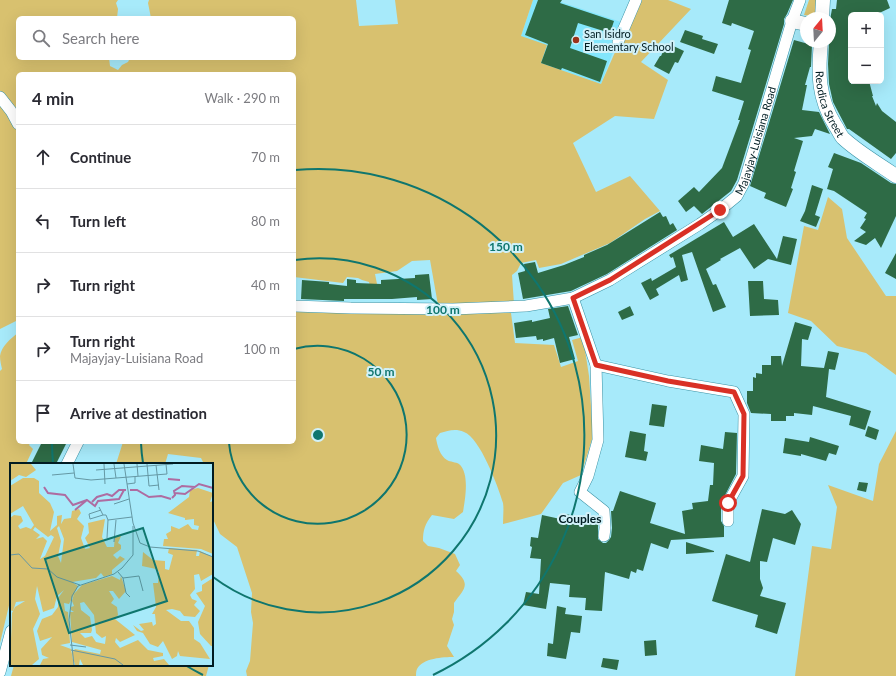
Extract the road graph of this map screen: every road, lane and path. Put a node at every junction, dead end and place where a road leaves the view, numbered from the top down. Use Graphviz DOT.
graph roads {
  1 [pos="636,0"];
  2 [pos="800,0"];
  3 [pos="823,0"];
  4 [pos="822,12"];
  5 [pos="799,22"];
  6 [pos="618,42"];
  7 [pos="820,48"];
  8 [pos="0,97"];
  9 [pos="16,120"];
  10 [pos="896,176"];
  11 [pos="573,298"];
  12 [pos="296,306"];
  13 [pos="596,365"];
  14 [pos="77,444"];
  15 [pos="68,463"];
  16 [pos="728,521"];
  17 [pos="604,536"];
  18 [pos="10,635"];
  19 [pos="0,672"];
  1 -- 6 [label="street"];
  2 -- 5 [label="street, Majayjay-Luisiana Road"];
  3 -- 4 [label="main road"];
  5 -- 11 [label="street, Majayjay-Luisiana Road"];
  7 -- 10 [label="main road, Reodica Street"];
  8 -- 9 [label="street"];
  11 -- 12 [label="street, Majayjay-Luisiana Road"];
  11 -- 13 [label="street"];
  13 -- 16 [label="street"];
  13 -- 17 [label="street"];
  14 -- 15 [label="street"];
  18 -- 19 [label="street"];
}
